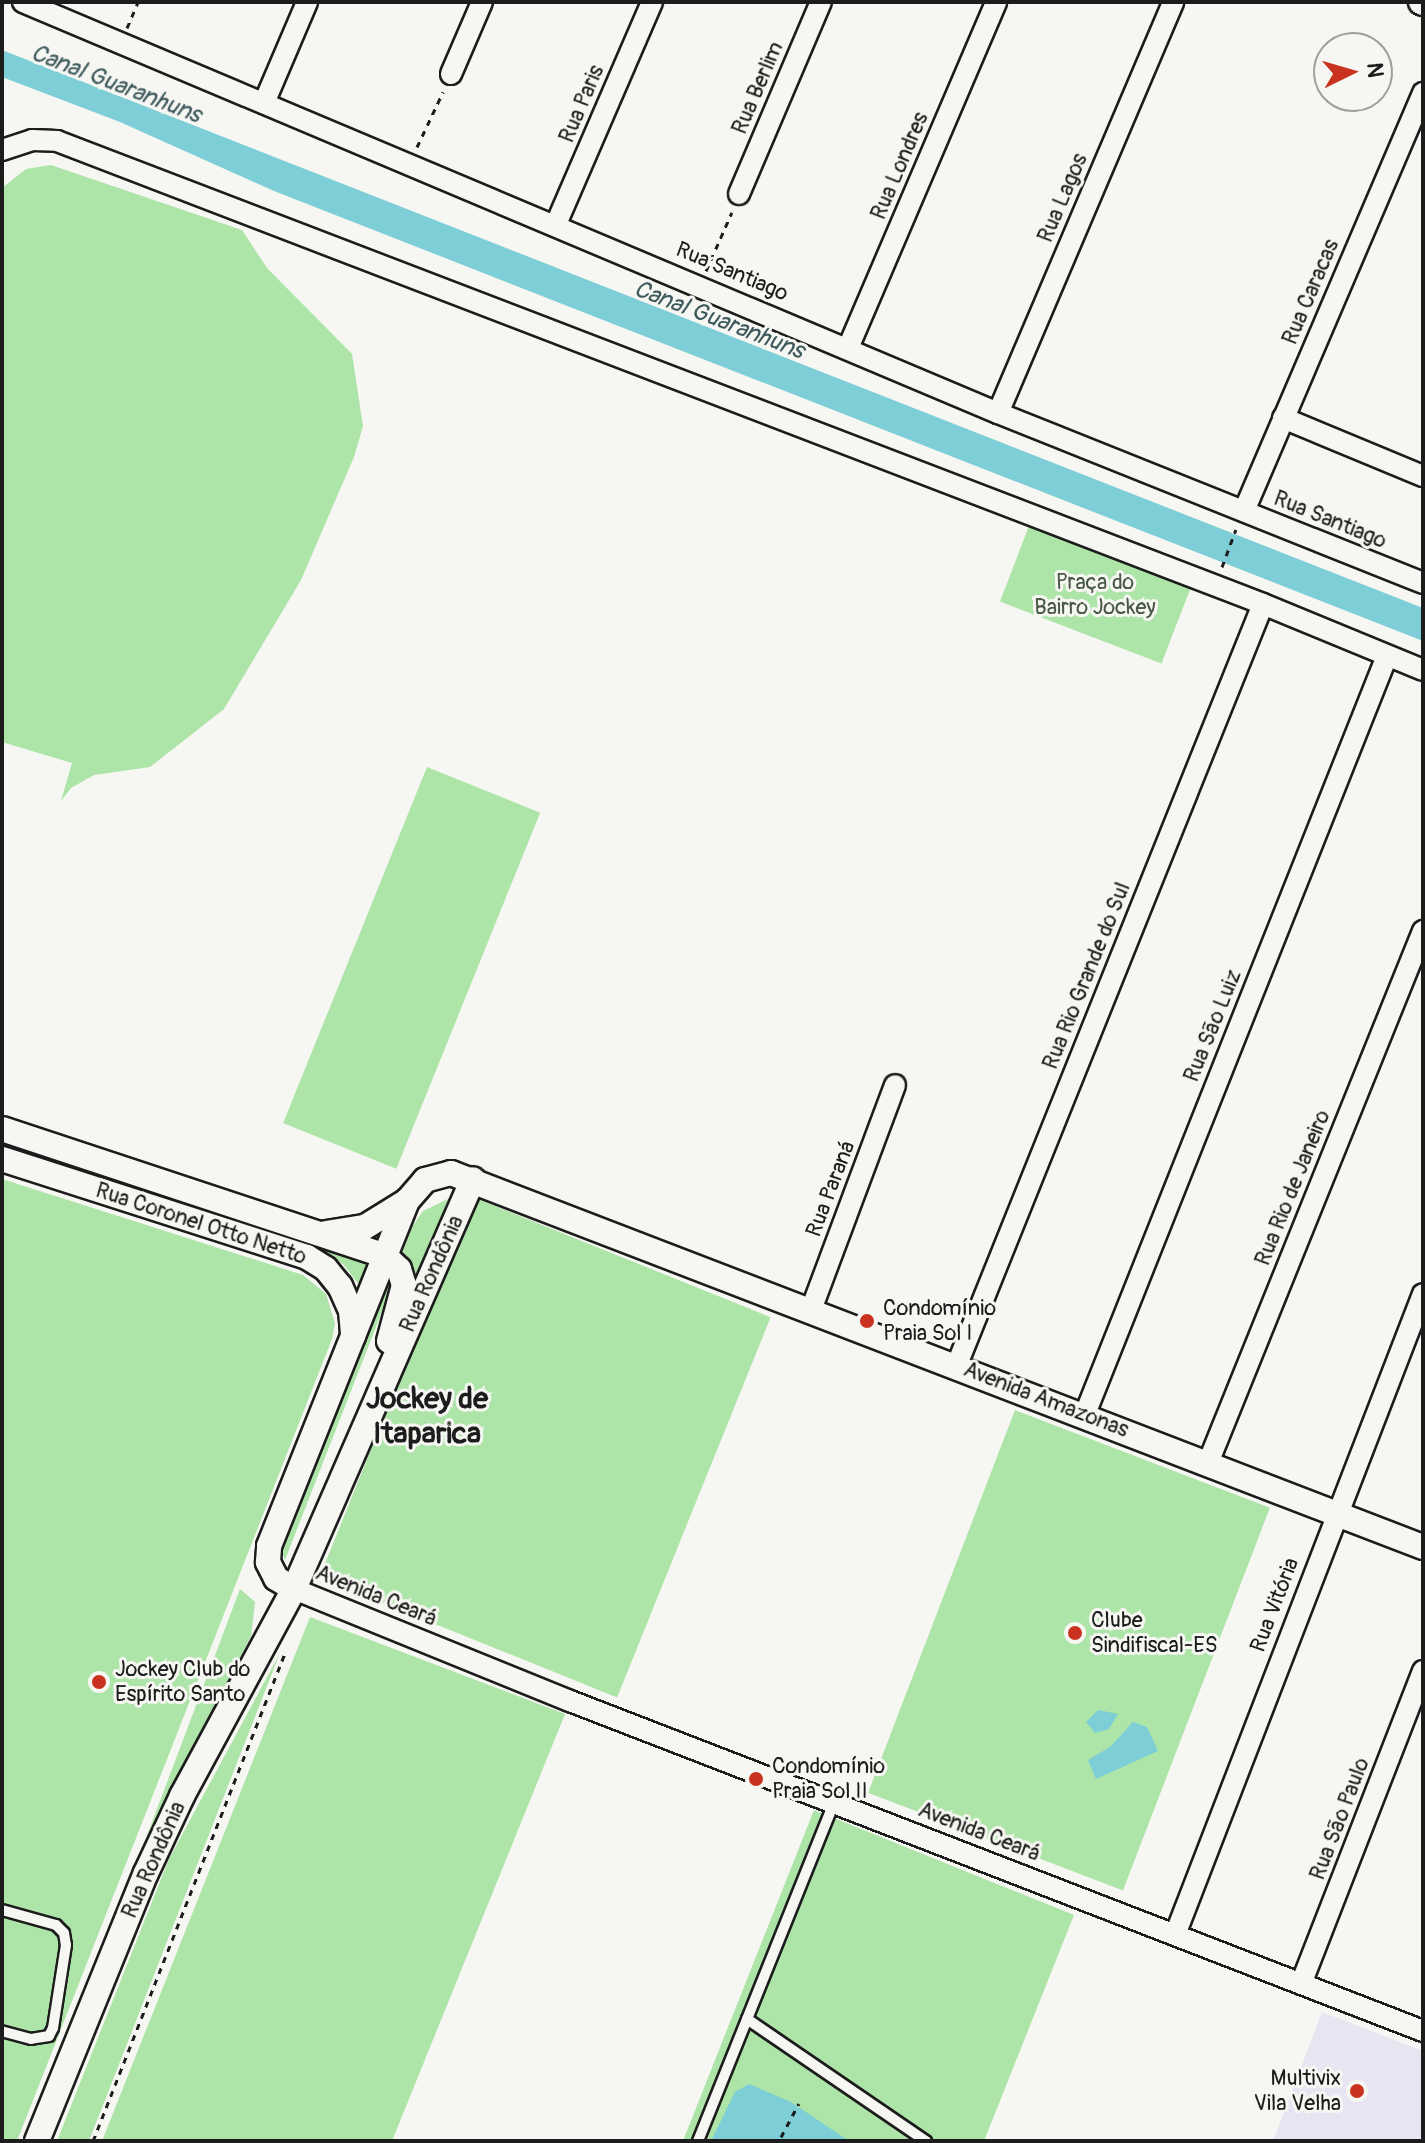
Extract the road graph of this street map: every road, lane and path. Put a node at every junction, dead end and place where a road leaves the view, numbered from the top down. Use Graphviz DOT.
graph roads {
  1 [pos="23,2"];
  2 [pos="138,2"];
  3 [pos="307,2"];
  4 [pos="482,2"];
  5 [pos="652,2"];
  6 [pos="821,2"];
  7 [pos="996,2"];
  8 [pos="1173,2"];
  9 [pos="120,43"];
  10 [pos="451,74"];
  11 [pos="1423,93"];
  12 [pos="264,103"];
  13 [pos="2,150"];
  14 [pos="409,166"];
  15 [pos="739,194"];
  16 [pos="556,224"];
  17 [pos="701,285"];
  18 [pos="848,348"];
  19 [pos="998,413"];
  20 [pos="1283,418"];
  21 [pos="1423,476"];
  22 [pos="1242,516"];
  23 [pos="1222,566"];
  24 [pos="1423,583"];
  25 [pos="1263,604"];
  26 [pos="1387,656"];
  27 [pos="1423,670"];
  28 [pos="1423,931"];
  29 [pos="895,1085"];
  30 [pos="2,1129"];
  31 [pos="2,1159"];
  32 [pos="473,1179"];
  33 [pos="407,1201"];
  34 [pos="315,1233"];
  35 [pos="385,1256"];
  36 [pos="1423,1294"];
  37 [pos="811,1310"];
  38 [pos="353,1338"];
  39 [pos="956,1367"];
  40 [pos="1085,1414"];
  41 [pos="366,1424"];
  42 [pos="1208,1463"];
  43 [pos="1336,1515"];
  44 [pos="1423,1547"];
  45 [pos="294,1589"];
  46 [pos="290,1640"];
  47 [pos="1423,1671"];
  48 [pos="834,1802"];
  49 [pos="2,1910"];
  50 [pos="1175,1935"];
  51 [pos="1301,1984"];
  52 [pos="747,2019"];
  53 [pos="2,2031"];
  54 [pos="1423,2031"];
  55 [pos="799,2103"];
  56 [pos="781,2137"];
  57 [pos="37,2141"];
  58 [pos="93,2141"];
  59 [pos="698,2141"];
  60 [pos="926,2141"];
  1 -- 9 [label="street, Rua Santiago"];
  2 -- 9 [label="path"];
  3 -- 12 [label="street"];
  4 -- 10 [label="street"];
  5 -- 16 [label="street, Rua Paris"];
  6 -- 15 [label="street, Rua Berlim"];
  7 -- 18 [label="street, Rua Londres"];
  8 -- 19 [label="street, Rua Lagos"];
  9 -- 12 [label="street, Rua Santiago"];
  10 -- 14 [label="path"];
  11 -- 20 [label="street, Rua Caracas"];
  12 -- 14 [label="street, Rua Santiago"];
  13 -- 25 [label="street"];
  14 -- 16 [label="street, Rua Santiago"];
  15 -- 17 [label="path"];
  16 -- 17 [label="street, Rua Santiago"];
  17 -- 18 [label="street, Rua Santiago"];
  18 -- 19 [label="street, Rua Santiago"];
  19 -- 22 [label="street, Rua Santiago"];
  20 -- 21 [label="street"];
  20 -- 22 [label="street, Rua Caracas"];
  22 -- 23 [label="path"];
  22 -- 24 [label="street, Rua Santiago"];
  25 -- 26 [label="street"];
  25 -- 39 [label="street, Rua Rio Grande do Sul"];
  26 -- 27 [label="street"];
  26 -- 40 [label="street, Rua São Luiz"];
  28 -- 42 [label="street, Rua Rio de Janeiro"];
  29 -- 37 [label="street, Rua Paraná"];
  30 -- 34 [label="street, Rua Coronel Otto Netto"];
  31 -- 38 [label="street, Rua Coronel Otto Netto"];
  32 -- 33 [label="street, Avenida Amazonas"];
  32 -- 37 [label="street, Avenida Amazonas"];
  32 -- 41 [label="street, Rua Rondônia"];
  33 -- 34 [label="street, Avenida Amazonas"];
  33 -- 35 [label="street"];
  34 -- 35 [label="street, Rua Coronel Otto Netto"];
  35 -- 38 [label="street"];
  35 -- 41 [label="street"];
  36 -- 43 [label="street, Rua Vitória"];
  37 -- 39 [label="street, Avenida Amazonas"];
  38 -- 45 [label="street"];
  39 -- 40 [label="street, Avenida Amazonas"];
  40 -- 42 [label="street, Avenida Amazonas"];
  41 -- 45 [label="street, Rua Rondônia"];
  42 -- 43 [label="street, Avenida Amazonas"];
  43 -- 44 [label="street, Avenida Amazonas"];
  43 -- 50 [label="street, Rua Vitória"];
  45 -- 48 [label="street, Avenida Ceará"];
  45 -- 57 [label="street, Rua Rondônia"];
  46 -- 58 [label="path"];
  47 -- 51 [label="street, Rua São Paulo"];
  48 -- 50 [label="street, Avenida Ceará"];
  48 -- 52 [label="lane"];
  49 -- 53 [label="lane"];
  50 -- 51 [label="street, Avenida Ceará"];
  51 -- 54 [label="street, Avenida Ceará"];
  52 -- 59 [label="lane"];
  52 -- 60 [label="lane"];
  55 -- 56 [label="path"];
}
